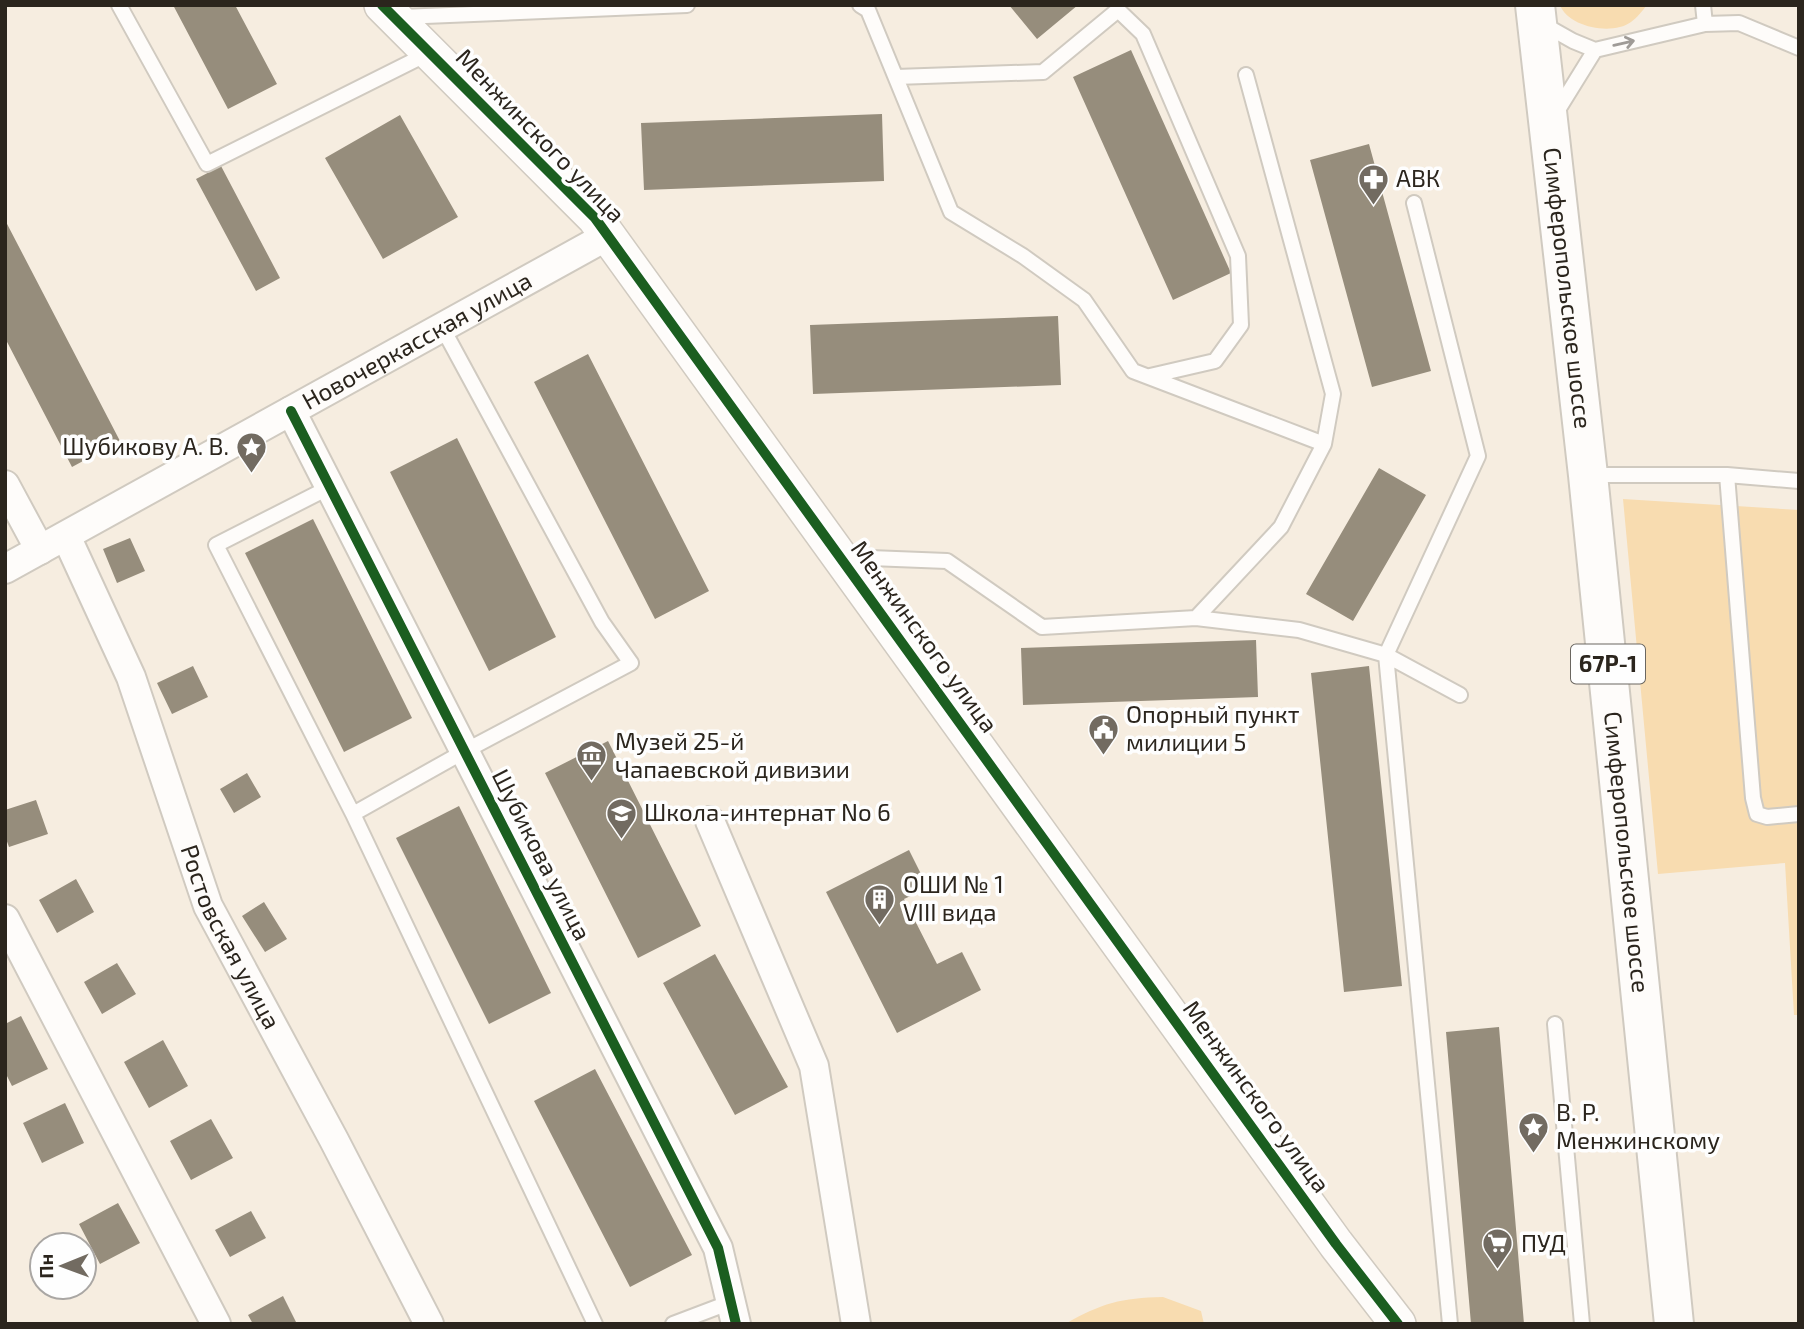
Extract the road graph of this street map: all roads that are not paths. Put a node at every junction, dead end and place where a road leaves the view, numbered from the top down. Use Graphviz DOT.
graph roads {
  1 [pos="119,5"];
  2 [pos="860,5"];
  3 [pos="1703,5"];
  4 [pos="683,6"];
  5 [pos="1116,8"];
  6 [pos="388,11"];
  7 [pos="1536,13"];
  8 [pos="1705,24"];
  9 [pos="1799,48"];
  10 [pos="1595,50"];
  11 [pos="429,53"];
  12 [pos="1247,75"];
  13 [pos="896,77"];
  14 [pos="1549,124"];
  15 [pos="1414,203"];
  16 [pos="608,235"];
  17 [pos="442,327"];
  18 [pos="1148,376"];
  19 [pos="291,411"];
  20 [pos="1324,444"];
  21 [pos="1588,475"];
  22 [pos="1727,475"];
  23 [pos="1799,481"];
  24 [pos="5,485"];
  25 [pos="330,487"];
  26 [pos="66,536"];
  27 [pos="40,550"];
  28 [pos="840,557"];
  29 [pos="5,569"];
  30 [pos="1196,618"];
  31 [pos="1386,655"];
  32 [pos="1460,695"];
  33 [pos="465,751"];
  34 [pos="353,814"];
  35 [pos="1799,814"];
  36 [pos="710,821"];
  37 [pos="5,919"];
  38 [pos="1555,1024"];
  39 [pos="734,1313"];
  40 [pos="216,1324"];
  41 [pos="429,1324"];
  42 [pos="595,1324"];
  43 [pos="673,1324"];
  44 [pos="856,1324"];
  45 [pos="1398,1324"];
  46 [pos="1450,1324"];
  47 [pos="1582,1324"];
  48 [pos="1674,1324"];
  1 -- 11 [label="lane"];
  2 -- 13 [label="lane"];
  3 -- 8 [label="lane"];
  4 -- 6 [label="lane"];
  5 -- 13 [label="lane"];
  5 -- 18 [label="lane"];
  6 -- 11 [label="street, Менжинского улица"];
  7 -- 10 [label="lane"];
  7 -- 14 [label="main road, Симферопольское шоссе / 67Р-1"];
  8 -- 9 [label="lane"];
  10 -- 8 [label="lane, one-way"];
  10 -- 14 [label="lane"];
  11 -- 16 [label="street, Менжинского улица"];
  12 -- 20 [label="lane"];
  13 -- 18 [label="lane"];
  14 -- 21 [label="main road, Симферопольское шоссе / 67Р-1"];
  15 -- 31 [label="lane"];
  16 -- 17 [label="street, Новочеркасская улица"];
  16 -- 28 [label="street, Менжинского улица"];
  17 -- 19 [label="street, Новочеркасская улица"];
  17 -- 33 [label="lane"];
  18 -- 20 [label="lane"];
  19 -- 25 [label="street, Шубикова улица"];
  19 -- 26 [label="street, Новочеркасская улица"];
  20 -- 30 [label="lane"];
  21 -- 22 [label="lane"];
  21 -- 48 [label="main road, Симферопольское шоссе / 67Р-1"];
  22 -- 23 [label="lane"];
  22 -- 35 [label="lane"];
  24 -- 27 [label="street"];
  25 -- 33 [label="street, Шубикова улица"];
  25 -- 34 [label="lane"];
  26 -- 27 [label="street, Новочеркасская улица"];
  26 -- 41 [label="street, Ростовская улица"];
  27 -- 29 [label="street, Новочеркасская улица"];
  28 -- 30 [label="lane"];
  28 -- 45 [label="street, Менжинского улица"];
  30 -- 31 [label="lane"];
  31 -- 32 [label="lane"];
  31 -- 46 [label="lane"];
  33 -- 34 [label="lane"];
  33 -- 39 [label="street, Шубикова улица"];
  34 -- 42 [label="lane"];
  36 -- 44 [label="street"];
  37 -- 40 [label="street"];
  38 -- 47 [label="lane"];
  39 -- 43 [label="lane"];
}
